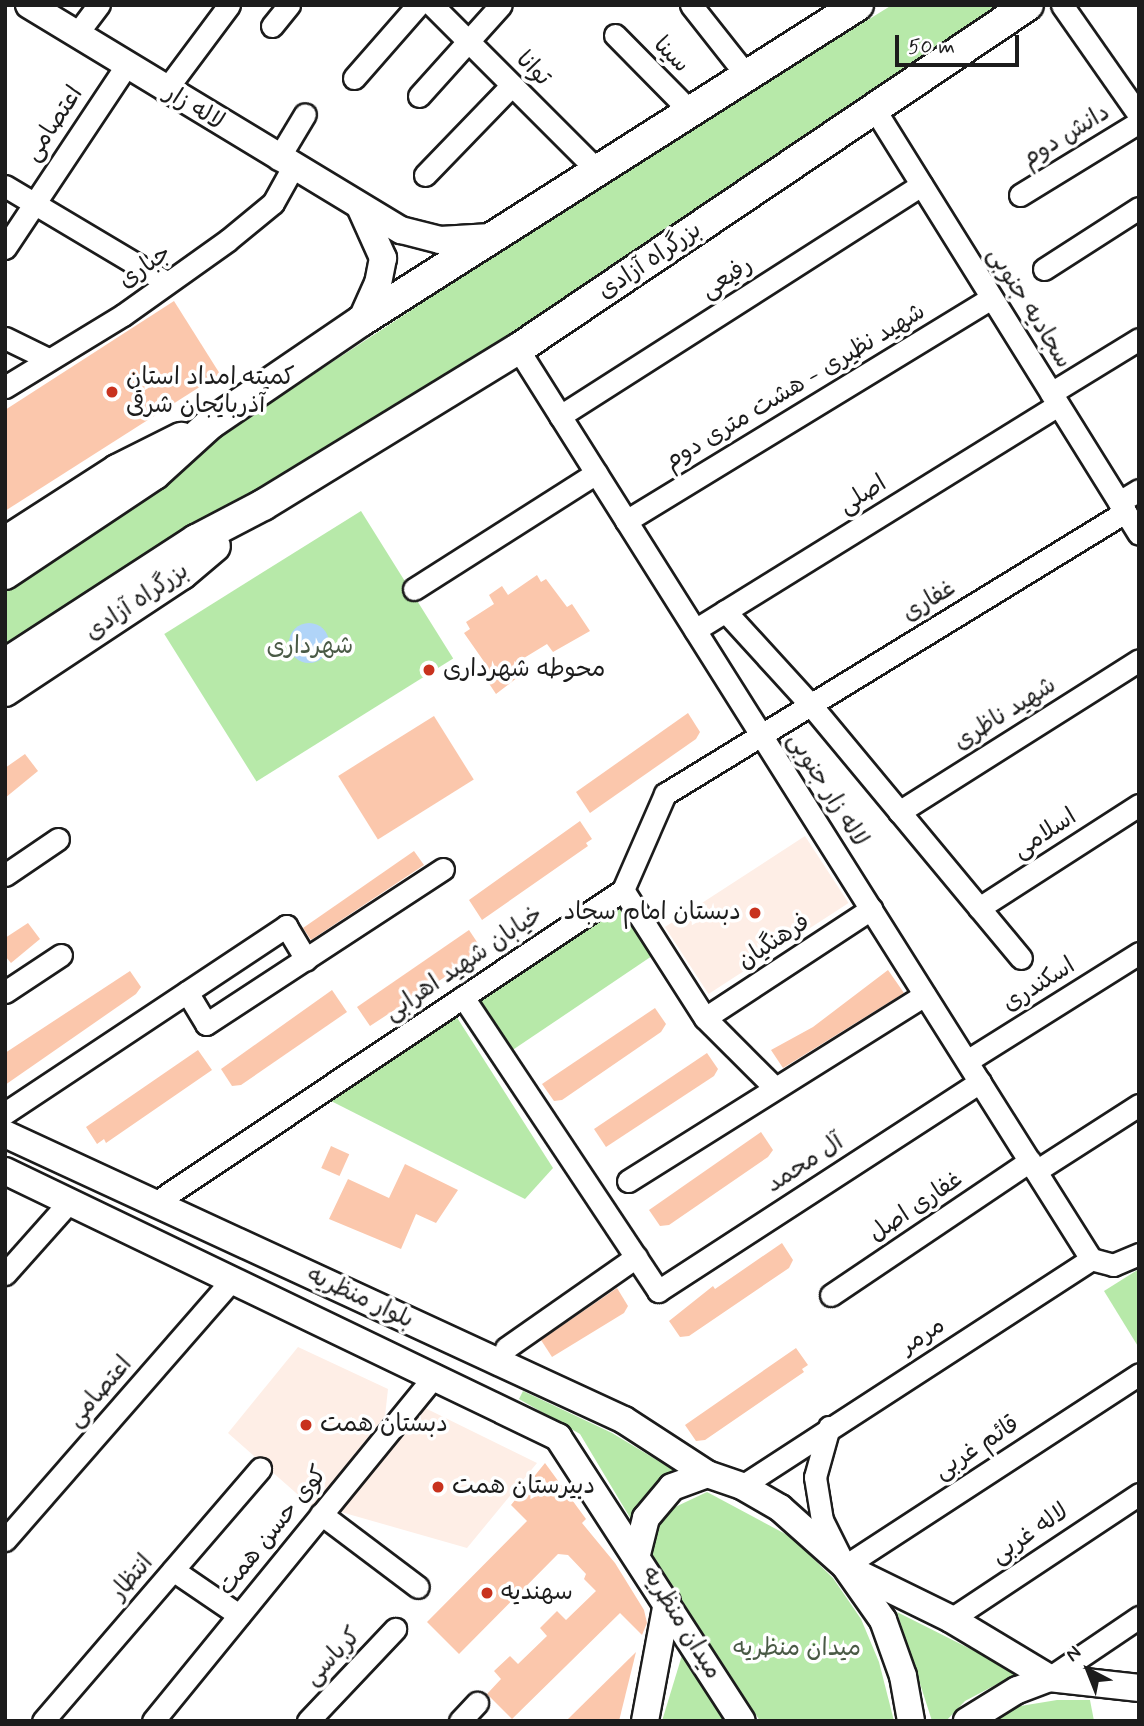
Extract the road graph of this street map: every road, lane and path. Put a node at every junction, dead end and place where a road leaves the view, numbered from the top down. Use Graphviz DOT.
graph roads {
  1 [pos="99,5"];
  2 [pos="229,5"];
  3 [pos="289,5"];
  4 [pos="418,5"];
  5 [pos="432,5"];
  6 [pos="501,5"];
  7 [pos="691,5"];
  8 [pos="858,5"];
  9 [pos="1028,5"];
  10 [pos="1062,5"];
  11 [pos="39,8"];
  12 [pos="272,26"];
  13 [pos="76,35"];
  14 [pos="615,35"];
  15 [pos="470,43"];
  16 [pos="125,66"];
  17 [pos="747,76"];
  18 [pos="354,78"];
  19 [pos="512,85"];
  20 [pos="165,91"];
  21 [pos="419,96"];
  22 [pos="875,110"];
  23 [pos="690,111"];
  24 [pos="305,114"];
  25 [pos="1139,115"];
  26 [pos="1139,122"];
  27 [pos="286,163"];
  28 [pos="597,170"];
  29 [pos="425,175"];
  30 [pos="921,185"];
  31 [pos="5,186"];
  32 [pos="1020,195"];
  33 [pos="33,202"];
  34 [pos="1139,208"];
  35 [pos="361,209"];
  36 [pos="491,237"];
  37 [pos="5,248"];
  38 [pos="1044,269"];
  39 [pos="166,282"];
  40 [pos="991,298"];
  41 [pos="361,321"];
  42 [pos="5,338"];
  43 [pos="1139,339"];
  44 [pos="518,349"];
  45 [pos="46,358"];
  46 [pos="5,387"];
  47 [pos="1054,399"];
  48 [pos="560,416"];
  49 [pos="210,424"];
  50 [pos="596,473"];
  51 [pos="1139,490"];
  52 [pos="264,505"];
  53 [pos="1122,507"];
  54 [pos="626,521"];
  55 [pos="1139,534"];
  56 [pos="5,542"];
  57 [pos="5,574"];
  58 [pos="414,589"];
  59 [pos="724,611"];
  60 [pos="695,630"];
  61 [pos="1139,660"];
  62 [pos="5,664"];
  63 [pos="5,691"];
  64 [pos="810,704"];
  65 [pos="761,734"];
  66 [pos="1139,805"];
  67 [pos="899,812"];
  68 [pos="58,839"];
  69 [pos="443,869"];
  70 [pos="5,875"];
  71 [pos="623,890"];
  72 [pos="979,908"];
  73 [pos="871,909"];
  74 [pos="1139,953"];
  75 [pos="61,955"];
  76 [pos="1021,958"];
  77 [pos="306,959"];
  78 [pos="5,992"];
  79 [pos="187,992"];
  80 [pos="925,995"];
  81 [pos="463,997"];
  82 [pos="705,1018"];
  83 [pos="967,1061"];
  84 [pos="980,1082"];
  85 [pos="775,1088"];
  86 [pos="1139,1105"];
  87 [pos="5,1113"];
  88 [pos="5,1134"];
  89 [pos="1033,1166"];
  90 [pos="5,1171"];
  91 [pos="628,1181"];
  92 [pos="69,1201"];
  93 [pos="155,1203"];
  94 [pos="1139,1254"];
  95 [pos="636,1257"];
  96 [pos="1091,1259"];
  97 [pos="5,1274"];
  98 [pos="233,1279"];
  99 [pos="831,1295"];
  100 [pos="506,1348"];
  101 [pos="435,1374"];
  102 [pos="1139,1374"];
  103 [pos="828,1427"];
  104 [pos="260,1469"];
  105 [pos="707,1474"];
  106 [pos="742,1486"];
  107 [pos="1139,1494"];
  108 [pos="321,1514"];
  109 [pos="5,1540"];
  110 [pos="637,1554"];
  111 [pos="845,1566"];
  112 [pos="173,1570"];
  113 [pos="418,1587"];
  114 [pos="667,1602"];
  115 [pos="239,1615"];
  116 [pos="1139,1616"];
  117 [pos="951,1619"];
  118 [pos="396,1629"];
  119 [pos="1049,1678"];
  120 [pos="1139,1688"];
  121 [pos="477,1703"];
  122 [pos="43,1721"];
  123 [pos="153,1721"];
  124 [pos="309,1721"];
  125 [pos="460,1721"];
  126 [pos="645,1721"];
  127 [pos="742,1721"];
  128 [pos="911,1721"];
  129 [pos="967,1721"];
  1 -- 13 [label="street"];
  2 -- 20 [label="street"];
  3 -- 12 [label="street"];
  4 -- 18 [label="street"];
  5 -- 15 [label="street, توانا"];
  6 -- 15 [label="street"];
  7 -- 17 [label="street"];
  8 -- 17 [label="highway"];
  9 -- 22 [label="highway, بزرگراه آزادی"];
  10 -- 25 [label="street"];
  11 -- 13 [label="main road, لاله زار"];
  13 -- 16 [label="main road, لاله زار"];
  14 -- 23 [label="street, سینا"];
  15 -- 19 [label="street, توانا"];
  15 -- 21 [label="street"];
  16 -- 20 [label="main road, لاله زار"];
  16 -- 33 [label="street, اعتصامی"];
  17 -- 23 [label="highway"];
  19 -- 28 [label="street, توانا"];
  19 -- 29 [label="street"];
  20 -- 27 [label="main road, لاله زار"];
  22 -- 30 [label="street, سجادیه جنوبی"];
  22 -- 44 [label="highway, بزرگراه آزادی"];
  23 -- 28 [label="highway"];
  24 -- 27 [label="street, جباری"];
  26 -- 32 [label="street, دانش دوم"];
  27 -- 35 [label="main road, لاله زار"];
  27 -- 39 [label="street, جباری"];
  28 -- 36 [label="highway"];
  30 -- 40 [label="street, سجادیه جنوبی"];
  30 -- 48 [label="street, رفیعی"];
  31 -- 33 [label="street"];
  33 -- 37 [label="street, اعتصامی"];
  33 -- 39 [label="street"];
  34 -- 38 [label="street"];
  35 -- 36 [label="main road, لاله زار"];
  35 -- 41 [label="main road"];
  36 -- 41 [label="highway"];
  39 -- 45 [label="street, جباری"];
  40 -- 47 [label="street, سجادیه جنوبی"];
  40 -- 54 [label="street, شهید نظیری - هشت متری دوم"];
  41 -- 49 [label="highway"];
  42 -- 45 [label="street"];
  43 -- 47 [label="street, اصلی"];
  44 -- 48 [label="street, لاله زار جنوبی"];
  44 -- 52 [label="highway, بزرگراه آزادی"];
  45 -- 46 [label="street, جباری"];
  47 -- 53 [label="street, سجادیه جنوبی"];
  47 -- 59 [label="street, اصلی"];
  48 -- 50 [label="street, لاله زار جنوبی"];
  49 -- 56 [label="highway"];
  49 -- 57 [label="highway"];
  50 -- 54 [label="street, لاله زار جنوبی"];
  50 -- 58 [label="street"];
  51 -- 53 [label="street, غفاری"];
  52 -- 62 [label="highway, بزرگراه آزادی"];
  52 -- 63 [label="highway, بزرگراه آزادی"];
  53 -- 55 [label="street, سجادیه جنوبی"];
  53 -- 64 [label="street, غفاری"];
  54 -- 60 [label="street, لاله زار جنوبی"];
  59 -- 60 [label="street, اصلی"];
  59 -- 64 [label="street"];
  60 -- 65 [label="street, لاله زار جنوبی"];
  61 -- 67 [label="street, شهید ناظری"];
  64 -- 65 [label="street, غفاری"];
  64 -- 67 [label="street"];
  65 -- 71 [label="street"];
  65 -- 73 [label="street, لاله زار جنوبی"];
  66 -- 72 [label="street, اسلامی"];
  67 -- 72 [label="street"];
  68 -- 70 [label="street"];
  69 -- 77 [label="street"];
  71 -- 81 [label="street, خیابان شهید اهرابی"];
  71 -- 82 [label="street"];
  72 -- 76 [label="street"];
  73 -- 80 [label="street, لاله زار جنوبی"];
  73 -- 82 [label="street, فرهنگیان"];
  74 -- 83 [label="street, اسکندری"];
  75 -- 78 [label="street"];
  77 -- 79 [label="street"];
  77 -- 79 [label="street"];
  79 -- 87 [label="street"];
  80 -- 83 [label="street, لاله زار جنوبی"];
  80 -- 85 [label="street"];
  81 -- 93 [label="street, خیابان شهید اهرابی"];
  81 -- 95 [label="street"];
  82 -- 85 [label="street"];
  83 -- 84 [label="street, لاله زار جنوبی"];
  84 -- 89 [label="street, لاله زار جنوبی"];
  84 -- 95 [label="street, آل محمد"];
  85 -- 91 [label="street"];
  86 -- 89 [label="street, غفاری اصل"];
  88 -- 93 [label="main road, بلوار منظریه"];
  89 -- 96 [label="street, لاله زار جنوبی"];
  89 -- 99 [label="street, غفاری اصل"];
  90 -- 92 [label="main road, بلوار منظریه"];
  92 -- 97 [label="street"];
  92 -- 98 [label="main road, بلوار منظریه"];
  93 -- 105 [label="main road, بلوار منظریه"];
  94 -- 96 [label="street"];
  95 -- 100 [label="street"];
  96 -- 103 [label="street, مرمر"];
  98 -- 101 [label="main road, بلوار منظریه"];
  98 -- 109 [label="street, اعتصامی"];
  101 -- 108 [label="street, کوی حسن همت"];
  101 -- 110 [label="main road, بلوار منظریه"];
  102 -- 111 [label="street, قائم غربی"];
  103 -- 106 [label="street, مرمر"];
  103 -- 111 [label="street"];
  104 -- 112 [label="street, انتظار"];
  105 -- 106 [label="main road"];
  105 -- 110 [label="main road, ميدان منظریه"];
  106 -- 111 [label="main road"];
  107 -- 117 [label="street, لاله غربی"];
  108 -- 113 [label="street"];
  108 -- 115 [label="street, کوی حسن همت"];
  110 -- 114 [label="main road, ميدان منظریه"];
  111 -- 117 [label="main road"];
  111 -- 128 [label="main road"];
  112 -- 115 [label="street"];
  112 -- 122 [label="street, انتظار"];
  114 -- 126 [label="main road"];
  114 -- 127 [label="main road, ميدان منظریه"];
  115 -- 123 [label="street, کوی حسن همت"];
  116 -- 119 [label="street"];
  117 -- 119 [label="main road"];
  118 -- 124 [label="street, کرباسی"];
  119 -- 120 [label="main road"];
  119 -- 129 [label="main road"];
  121 -- 125 [label="street"];
}
